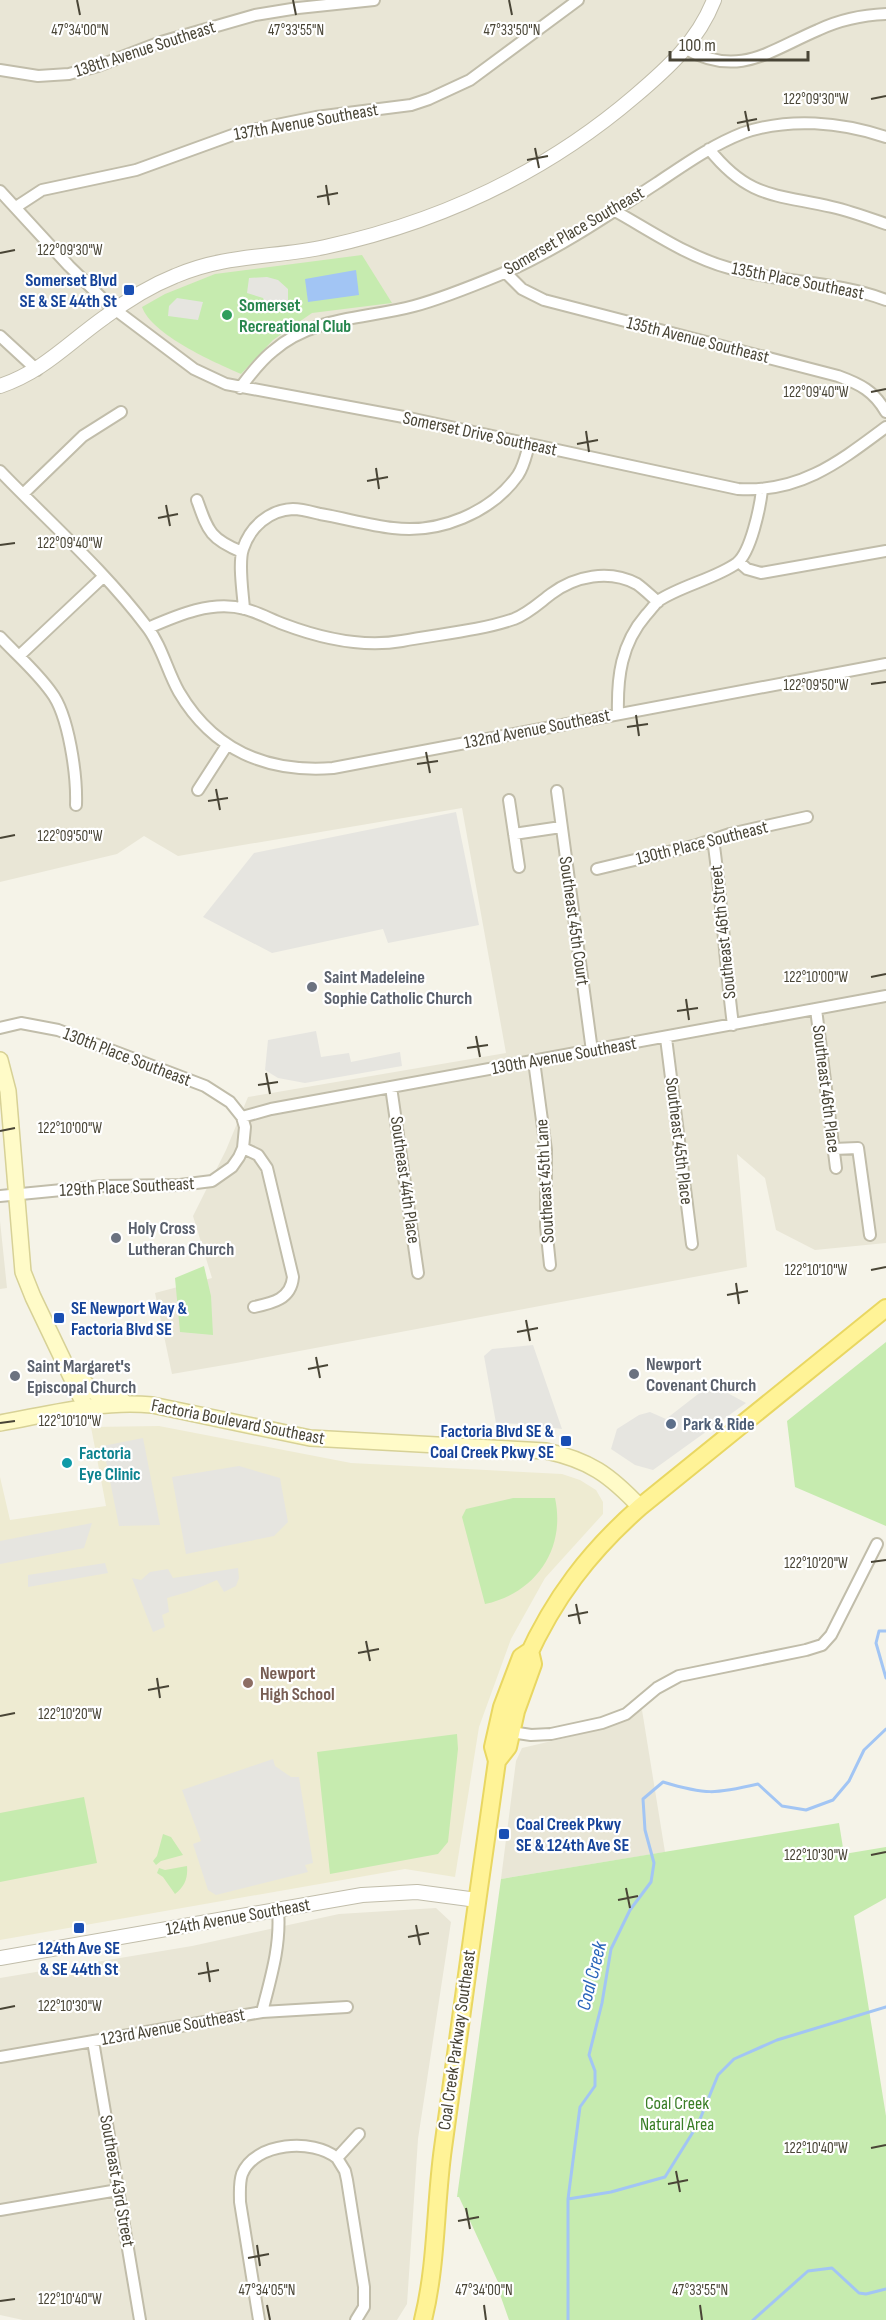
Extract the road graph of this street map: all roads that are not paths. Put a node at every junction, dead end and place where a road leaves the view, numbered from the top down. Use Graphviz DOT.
graph roads {
  1 [pos="374,0"];
  2 [pos="578,0"];
  3 [pos="714,0"];
  4 [pos="886,14"];
  5 [pos="686,49"];
  6 [pos="0,70"];
  7 [pos="886,137"];
  8 [pos="709,149"];
  9 [pos="0,191"];
  10 [pos="16,207"];
  11 [pos="615,211"];
  12 [pos="886,224"];
  13 [pos="505,272"];
  14 [pos="886,300"];
  15 [pos="116,310"];
  16 [pos="0,336"];
  17 [pos="37,370"];
  18 [pos="0,387"];
  19 [pos="240,388"];
  20 [pos="121,412"];
  21 [pos="886,412"];
  22 [pos="886,428"];
  23 [pos="529,445"];
  24 [pos="0,471"];
  25 [pos="762,490"];
  26 [pos="22,494"];
  27 [pos="197,500"];
  28 [pos="886,551"];
  29 [pos="242,552"];
  30 [pos="738,562"];
  31 [pos="103,577"];
  32 [pos="658,602"];
  33 [pos="244,609"];
  34 [pos="148,628"];
  35 [pos="0,637"];
  36 [pos="19,656"];
  37 [pos="886,664"];
  38 [pos="618,714"];
  39 [pos="227,745"];
  40 [pos="198,790"];
  41 [pos="556,790"];
  42 [pos="509,800"];
  43 [pos="76,805"];
  44 [pos="807,817"];
  45 [pos="561,827"];
  46 [pos="514,834"];
  47 [pos="713,839"];
  48 [pos="519,867"];
  49 [pos="597,869"];
  50 [pos="886,996"];
  51 [pos="816,1009"];
  52 [pos="733,1025"];
  53 [pos="0,1028"];
  54 [pos="666,1038"];
  55 [pos="592,1051"];
  56 [pos="0,1060"];
  57 [pos="534,1061"];
  58 [pos="391,1087"];
  59 [pos="242,1117"];
  60 [pos="243,1148"];
  61 [pos="833,1149"];
  62 [pos="836,1168"];
  63 [pos="16,1195"];
  64 [pos="0,1196"];
  65 [pos="870,1235"];
  66 [pos="692,1244"];
  67 [pos="550,1266"];
  68 [pos="418,1273"];
  69 [pos="254,1307"];
  70 [pos="886,1308"];
  71 [pos="62,1358"];
  72 [pos="134,1403"];
  73 [pos="86,1408"];
  74 [pos="0,1423"];
  75 [pos="640,1507"];
  76 [pos="877,1544"];
  77 [pos="530,1651"];
  78 [pos="511,1732"];
  79 [pos="496,1761"];
  80 [pos="477,1900"];
  81 [pos="278,1910"];
  82 [pos="0,1958"];
  83 [pos="347,2007"];
  84 [pos="262,2012"];
  85 [pos="93,2041"];
  86 [pos="0,2057"];
  87 [pos="359,2134"];
  88 [pos="337,2158"];
  89 [pos="118,2190"];
  90 [pos="0,2210"];
  91 [pos="358,2318"];
  92 [pos="140,2320"];
  93 [pos="259,2320"];
  94 [pos="423,2320"];
  1 -- 6 [label="street, 138th Avenue Southeast"];
  2 -- 10 [label="street, 137th Avenue Southeast"];
  3 -- 5 [label="street"];
  4 -- 5 [label="street"];
  5 -- 15 [label="street"];
  7 -- 8 [label="street, Somerset Place Southeast"];
  8 -- 11 [label="street, Somerset Place Southeast"];
  8 -- 12 [label="street"];
  9 -- 10 [label="street, Somerset Drive Southeast"];
  10 -- 15 [label="street, Somerset Drive Southeast"];
  11 -- 13 [label="street, Somerset Place Southeast"];
  11 -- 14 [label="street, 135th Place Southeast"];
  13 -- 19 [label="street, Somerset Place Southeast"];
  13 -- 21 [label="street, 135th Avenue Southeast"];
  15 -- 17 [label="street"];
  15 -- 19 [label="street, Somerset Drive Southeast"];
  16 -- 17 [label="street"];
  17 -- 18 [label="street"];
  19 -- 23 [label="street, Somerset Drive Southeast"];
  20 -- 26 [label="street"];
  22 -- 25 [label="street, Somerset Drive Southeast"];
  23 -- 25 [label="street, Somerset Drive Southeast"];
  23 -- 29 [label="street"];
  24 -- 26 [label="street, 132nd Avenue Southeast"];
  25 -- 30 [label="street"];
  26 -- 31 [label="street, 132nd Avenue Southeast"];
  27 -- 29 [label="street"];
  28 -- 30 [label="street"];
  29 -- 33 [label="street"];
  30 -- 32 [label="street"];
  31 -- 34 [label="street, 132nd Avenue Southeast"];
  31 -- 36 [label="street"];
  32 -- 33 [label="street"];
  32 -- 38 [label="street"];
  33 -- 34 [label="street"];
  34 -- 39 [label="street, 132nd Avenue Southeast"];
  35 -- 36 [label="street"];
  36 -- 43 [label="street"];
  37 -- 38 [label="street, 132nd Avenue Southeast"];
  38 -- 39 [label="street, 132nd Avenue Southeast"];
  39 -- 40 [label="street"];
  41 -- 45 [label="street, Southeast 45th Court"];
  42 -- 46 [label="street"];
  44 -- 47 [label="street, 130th Place Southeast"];
  45 -- 46 [label="street"];
  45 -- 55 [label="street, Southeast 45th Court"];
  46 -- 48 [label="street"];
  47 -- 49 [label="street, 130th Place Southeast"];
  47 -- 52 [label="street, Southeast 46th Street"];
  50 -- 51 [label="street, 130th Avenue Southeast"];
  51 -- 52 [label="street, 130th Avenue Southeast"];
  51 -- 61 [label="street, Southeast 46th Place"];
  52 -- 54 [label="street, 130th Avenue Southeast"];
  53 -- 59 [label="street, 130th Place Southeast"];
  54 -- 55 [label="street, 130th Avenue Southeast"];
  54 -- 66 [label="street, Southeast 45th Place"];
  55 -- 57 [label="street, 130th Avenue Southeast"];
  56 -- 63 [label="main road"];
  57 -- 58 [label="street, 130th Avenue Southeast"];
  57 -- 67 [label="street, Southeast 45th Lane"];
  58 -- 59 [label="street, 130th Avenue Southeast"];
  58 -- 68 [label="street, Southeast 44th Place"];
  59 -- 60 [label="street"];
  60 -- 63 [label="street, 129th Place Southeast"];
  60 -- 69 [label="street"];
  61 -- 62 [label="street, Southeast 46th Place"];
  61 -- 65 [label="street"];
  63 -- 64 [label="street, 129th Place Southeast"];
  63 -- 71 [label="main road"];
  70 -- 75 [label="main road, Coal Creek Parkway Southeast"];
  71 -- 72 [label="main road"];
  71 -- 73 [label="main road"];
  72 -- 73 [label="main road, Factoria Boulevard Southeast"];
  72 -- 75 [label="main road, Factoria Boulevard Southeast"];
  73 -- 74 [label="main road, Factoria Boulevard Southeast"];
  75 -- 77 [label="main road, Coal Creek Parkway Southeast"];
  76 -- 78 [label="street"];
  77 -- 78 [label="main road"];
  77 -- 79 [label="main road, Coal Creek Parkway Southeast"];
  78 -- 79 [label="main road, Coal Creek Parkway Southeast"];
  79 -- 80 [label="main road, Coal Creek Parkway Southeast"];
  80 -- 81 [label="street, 124th Avenue Southeast"];
  80 -- 94 [label="main road, Coal Creek Parkway Southeast"];
  81 -- 82 [label="street, 124th Avenue Southeast"];
  81 -- 84 [label="street"];
  83 -- 84 [label="street, 123rd Avenue Southeast"];
  84 -- 85 [label="street, 123rd Avenue Southeast"];
  85 -- 86 [label="street, 123rd Avenue Southeast"];
  85 -- 89 [label="street, Southeast 43rd Street"];
  87 -- 88 [label="street"];
  88 -- 91 [label="street"];
  88 -- 93 [label="street"];
  89 -- 90 [label="street"];
  89 -- 92 [label="street, Southeast 43rd Street"];
}
